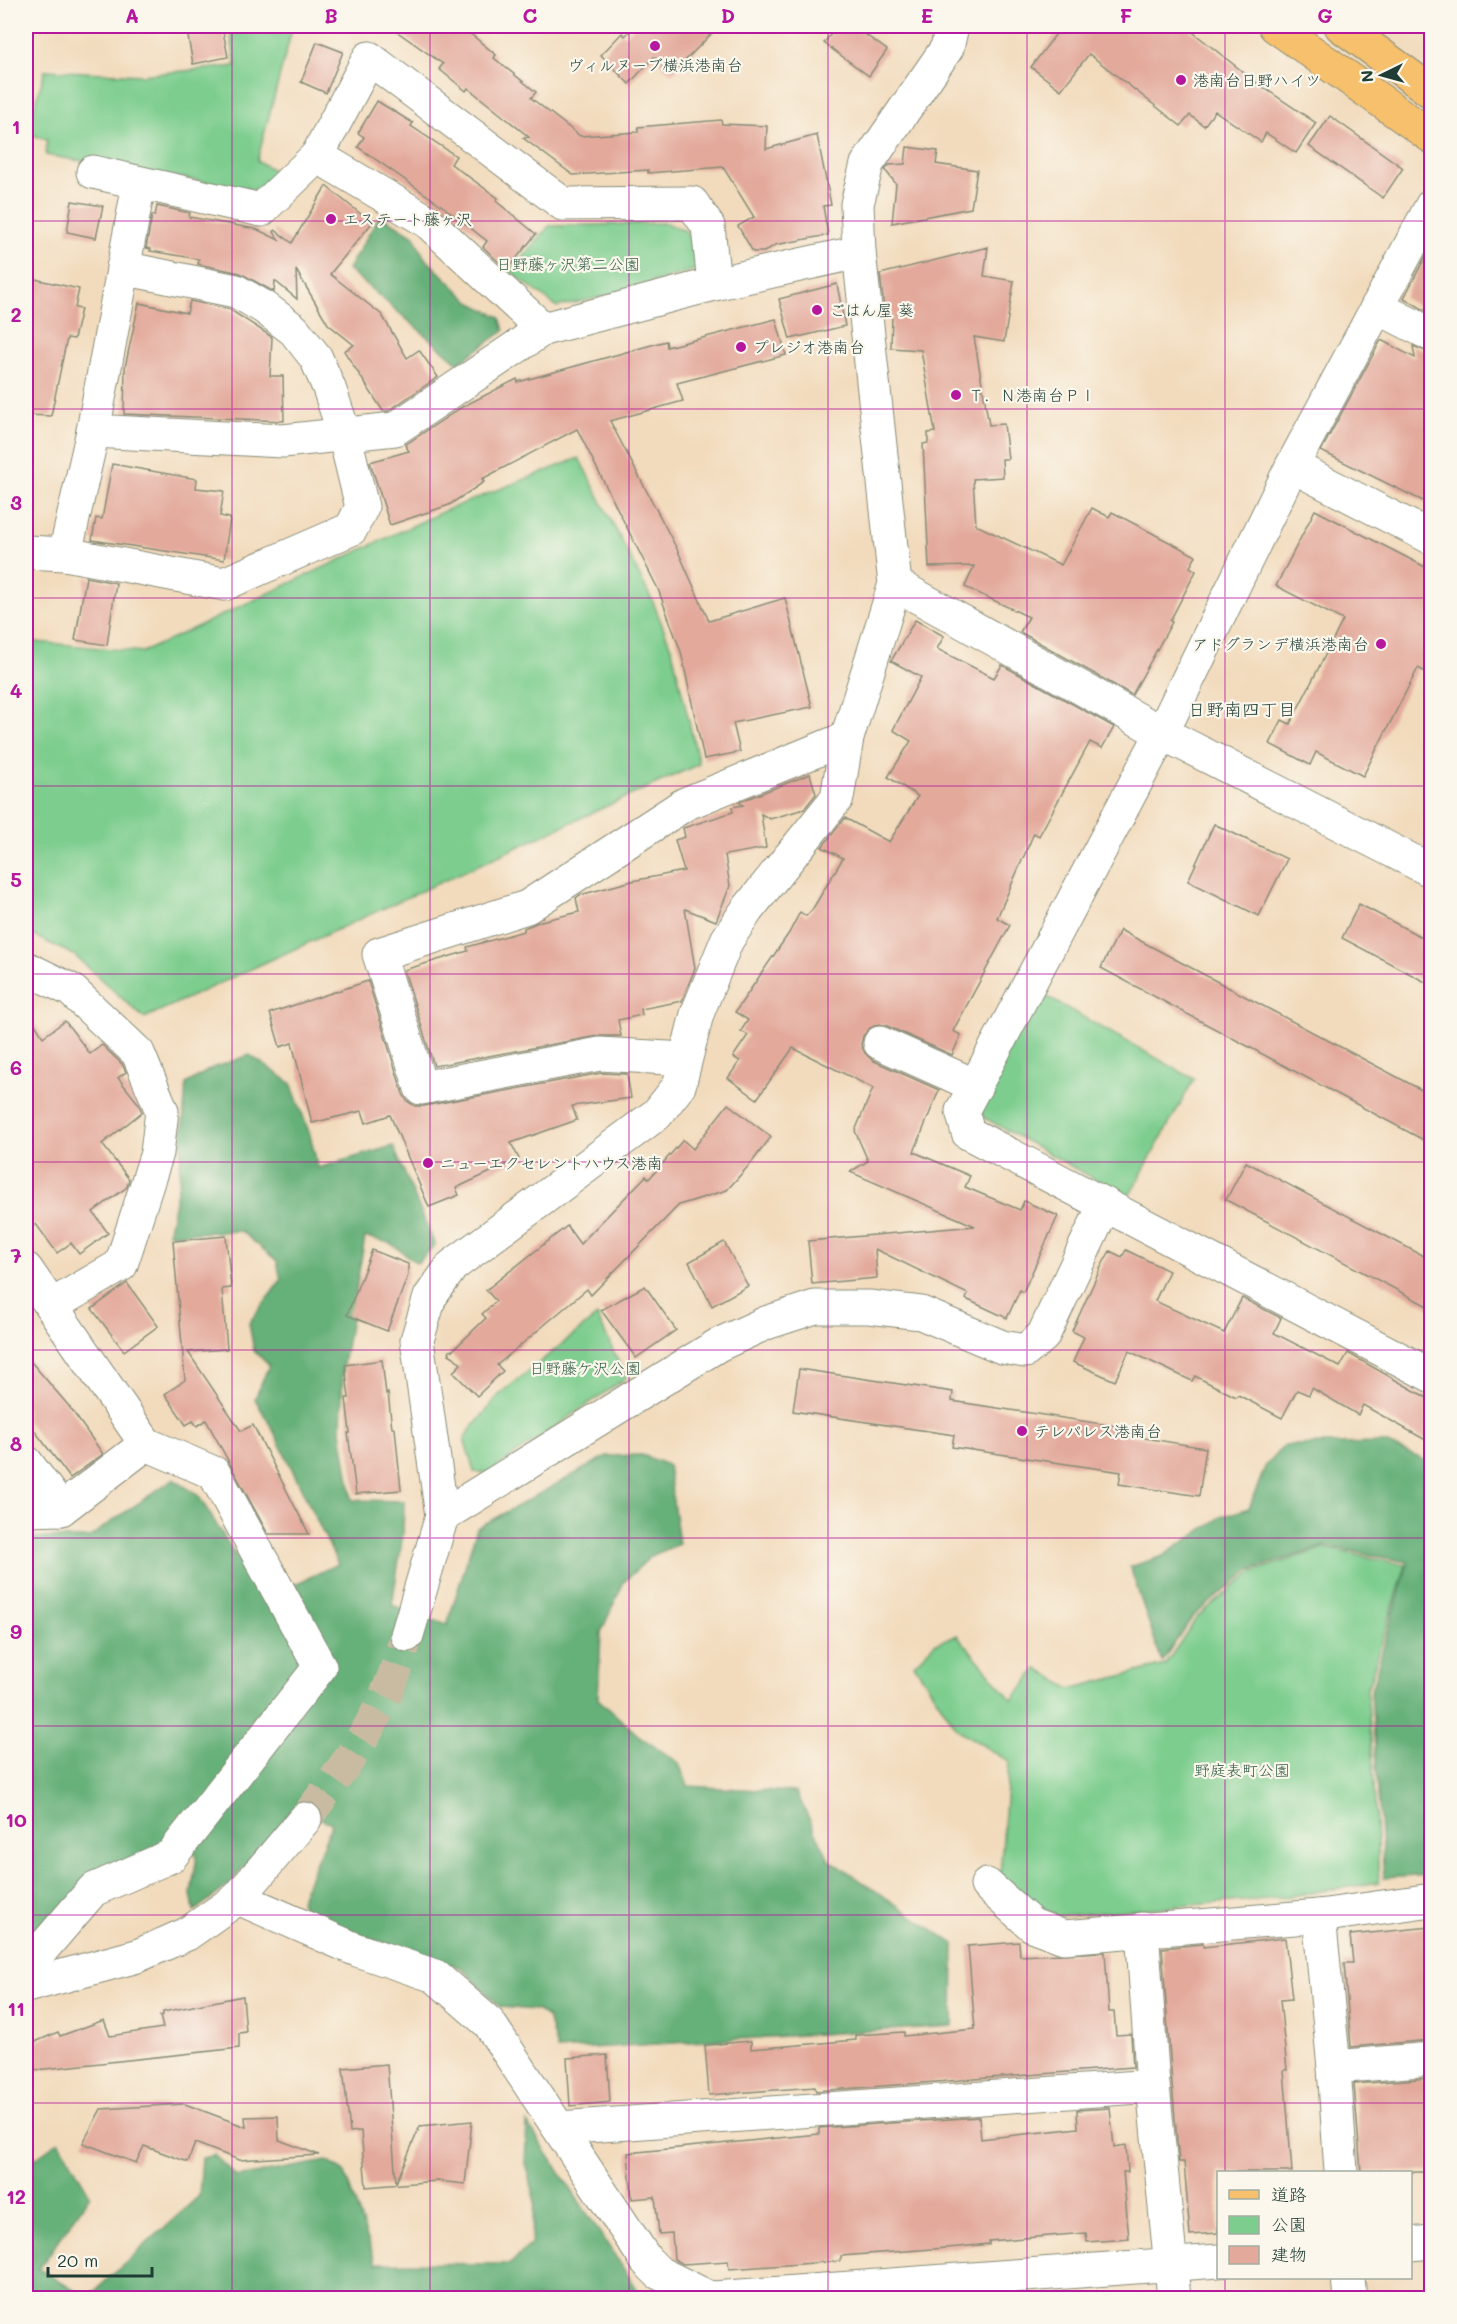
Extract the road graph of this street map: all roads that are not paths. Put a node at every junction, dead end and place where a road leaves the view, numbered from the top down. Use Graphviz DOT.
graph roads {
  1 [pos="952,26"];
  2 [pos="1275,26"];
  3 [pos="1341,26"];
  4 [pos="1431,92"];
  5 [pos="1431,137"];
  6 [pos="317,156"];
  7 [pos="93,172"];
  8 [pos="139,184"];
  9 [pos="1431,204"];
  10 [pos="859,252"];
  11 [pos="123,268"];
  12 [pos="714,284"];
  13 [pos="1377,307"];
  14 [pos="543,328"];
  15 [pos="1431,335"];
  16 [pos="93,431"];
  17 [pos="344,433"];
  18 [pos="1292,466"];
  19 [pos="1431,538"];
  20 [pos="26,552"];
  21 [pos="65,554"];
  22 [pos="895,584"];
  23 [pos="1162,733"];
  24 [pos="847,738"];
  25 [pos="1431,871"];
  26 [pos="26,968"];
  27 [pos="880,1043"];
  28 [pos="685,1059"];
  29 [pos="975,1086"];
  30 [pos="1105,1204"];
  31 [pos="26,1269"];
  32 [pos="51,1305"];
  33 [pos="1431,1376"];
  34 [pos="146,1444"];
  35 [pos="26,1462"];
  36 [pos="61,1509"];
  37 [pos="26,1510"];
  38 [pos="442,1516"];
  39 [pos="407,1635"];
  40 [pos="305,1819"];
  41 [pos="987,1885"];
  42 [pos="238,1898"];
  43 [pos="1431,1899"];
  44 [pos="1318,1916"];
  45 [pos="1143,1929"];
  46 [pos="26,1968"];
  47 [pos="26,1986"];
  48 [pos="1431,2059"];
  49 [pos="1334,2067"];
  50 [pos="1153,2086"];
  51 [pos="559,2128"];
  52 [pos="1341,2171"];
  53 [pos="1431,2242"];
  54 [pos="1412,2244"];
  55 [pos="646,2260"];
  56 [pos="1217,2261"];
  57 [pos="1171,2265"];
  58 [pos="1348,2279"];
  59 [pos="650,2298"];
  60 [pos="711,2298"];
  61 [pos="1174,2298"];
  62 [pos="1350,2298"];
  1 -- 10 [label="street"];
  2 -- 5 [label="main road"];
  3 -- 4 [label="main road"];
  6 -- 8 [label="street"];
  6 -- 12 [label="street"];
  6 -- 14 [label="street"];
  7 -- 8 [label="street"];
  8 -- 11 [label="street"];
  9 -- 13 [label="street"];
  10 -- 12 [label="street"];
  10 -- 22 [label="street"];
  11 -- 16 [label="street"];
  11 -- 17 [label="street"];
  12 -- 14 [label="street"];
  13 -- 15 [label="street"];
  13 -- 18 [label="street"];
  14 -- 17 [label="street"];
  16 -- 17 [label="street"];
  16 -- 21 [label="street"];
  17 -- 21 [label="street"];
  18 -- 19 [label="street"];
  18 -- 23 [label="street"];
  20 -- 21 [label="street"];
  22 -- 23 [label="street"];
  22 -- 24 [label="street"];
  23 -- 25 [label="street"];
  23 -- 29 [label="street"];
  24 -- 28 [label="street"];
  24 -- 28 [label="street"];
  26 -- 32 [label="street"];
  27 -- 29 [label="street"];
  28 -- 38 [label="street"];
  29 -- 30 [label="street"];
  30 -- 33 [label="street"];
  30 -- 38 [label="street"];
  31 -- 32 [label="street"];
  32 -- 34 [label="street"];
  34 -- 36 [label="street"];
  34 -- 46 [label="street"];
  35 -- 36 [label="street"];
  36 -- 37 [label="street"];
  38 -- 39 [label="street"];
  40 -- 42 [label="street"];
  41 -- 45 [label="street"];
  42 -- 47 [label="street"];
  42 -- 51 [label="street"];
  43 -- 44 [label="street"];
  44 -- 45 [label="street"];
  44 -- 49 [label="street"];
  45 -- 50 [label="street"];
  48 -- 49 [label="street"];
  49 -- 52 [label="street"];
  50 -- 51 [label="street"];
  50 -- 57 [label="street"];
  51 -- 55 [label="street"];
  53 -- 54 [label="street"];
  55 -- 59 [label="street"];
  55 -- 60 [label="street"];
  56 -- 57 [label="street"];
  57 -- 60 [label="street"];
  57 -- 61 [label="street"];
  58 -- 62 [label="street"];
}
